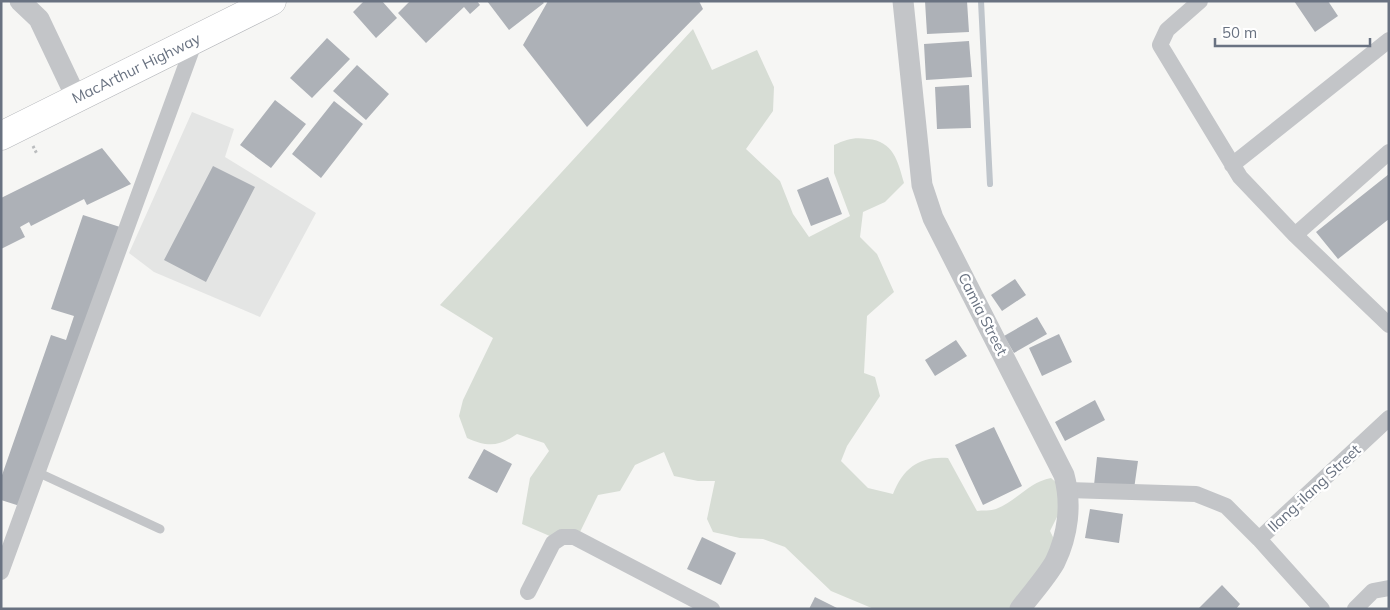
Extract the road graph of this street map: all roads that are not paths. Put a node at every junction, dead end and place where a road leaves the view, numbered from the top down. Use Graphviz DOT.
graph roads {
  1 [pos="20,1"];
  2 [pos="272,1"];
  3 [pos="903,1"];
  4 [pos="1200,1"];
  5 [pos="196,38"];
  6 [pos="1389,40"];
  7 [pos="76,97"];
  8 [pos="1,136"];
  9 [pos="1389,152"];
  10 [pos="1232,165"];
  11 [pos="1295,235"];
  12 [pos="1389,325"];
  13 [pos="1389,418"];
  14 [pos="37,472"];
  15 [pos="1068,490"];
  16 [pos="160,529"];
  17 [pos="1259,539"];
  18 [pos="1,572"];
  19 [pos="1389,588"];
  20 [pos="528,592"];
  21 [pos="712,609"];
  22 [pos="1020,609"];
  23 [pos="1322,609"];
  24 [pos="1355,609"];
  1 -- 7 [label="street"];
  2 -- 5 [label="highway, MacArthur Highway"];
  3 -- 15 [label="street, Camia Street"];
  4 -- 10 [label="street"];
  5 -- 7 [label="highway, MacArthur Highway"];
  5 -- 14 [label="street"];
  6 -- 10 [label="street"];
  7 -- 8 [label="highway, MacArthur Highway"];
  9 -- 11 [label="street"];
  10 -- 11 [label="street"];
  11 -- 12 [label="street"];
  13 -- 17 [label="street, Ilang-ilang Street"];
  14 -- 16 [label="lane"];
  14 -- 18 [label="street"];
  15 -- 17 [label="street, Ilang-ilang Street"];
  15 -- 22 [label="street, Camia Street"];
  17 -- 23 [label="street"];
  19 -- 24 [label="street"];
  20 -- 21 [label="street"];
}
